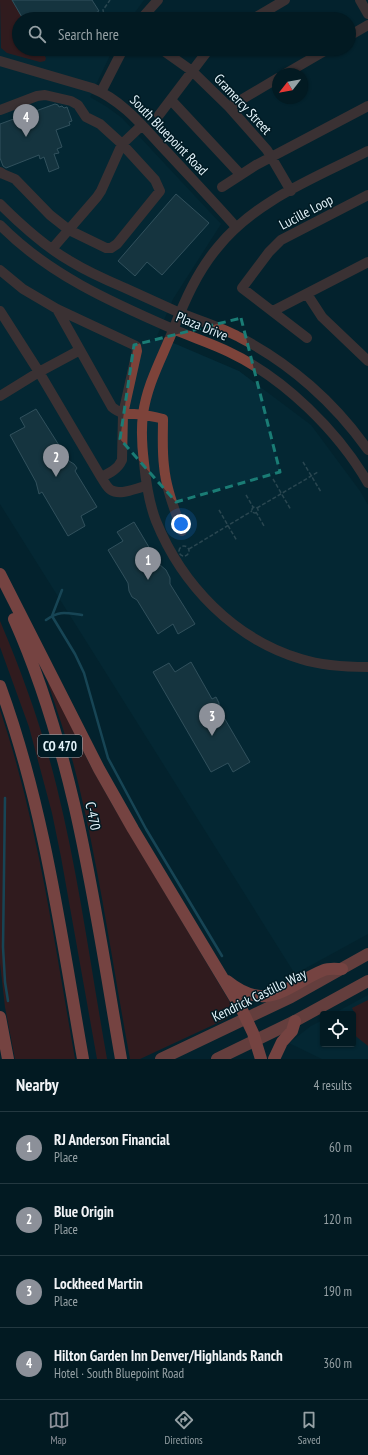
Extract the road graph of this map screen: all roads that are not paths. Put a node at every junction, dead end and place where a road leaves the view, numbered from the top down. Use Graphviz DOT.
graph roads {
  1 [pos="158,0"];
  2 [pos="285,0"];
  3 [pos="360,0"];
  4 [pos="147,12"];
  5 [pos="265,12"];
  6 [pos="368,14"];
  7 [pos="368,25"];
  8 [pos="356,32"];
  9 [pos="119,56"];
  10 [pos="171,56"];
  11 [pos="204,56"];
  12 [pos="316,56"];
  13 [pos="0,61"];
  14 [pos="295,68"];
  15 [pos="192,71"];
  16 [pos="272,82"];
  17 [pos="101,92"];
  18 [pos="171,100"];
  19 [pos="368,106"];
  20 [pos="229,107"];
  21 [pos="0,110"];
  22 [pos="159,115"];
  23 [pos="142,125"];
  24 [pos="122,144"];
  25 [pos="368,151"];
  26 [pos="272,156"];
  27 [pos="0,172"];
  28 [pos="240,174"];
  29 [pos="222,187"];
  30 [pos="291,191"];
  31 [pos="368,195"];
  32 [pos="0,204"];
  33 [pos="0,225"];
  34 [pos="236,227"];
  35 [pos="69,230"];
  36 [pos="52,249"];
  37 [pos="368,262"];
  38 [pos="0,270"];
  39 [pos="307,294"];
  40 [pos="57,310"];
  41 [pos="0,311"];
  42 [pos="273,311"];
  43 [pos="180,313"];
  44 [pos="173,329"];
  45 [pos="308,338"];
  46 [pos="80,350"];
  47 [pos="368,361"];
  48 [pos="39,372"];
  49 [pos="0,396"];
  50 [pos="124,414"];
  51 [pos="143,415"];
  52 [pos="368,450"];
  53 [pos="102,477"];
  54 [pos="368,483"];
  55 [pos="146,486"];
  56 [pos="182,532"];
  57 [pos="0,574"];
  58 [pos="0,589"];
  59 [pos="368,667"];
  60 [pos="0,686"];
  61 [pos="368,954"];
  62 [pos="342,968"];
  63 [pos="223,978"];
  64 [pos="368,981"];
  65 [pos="0,1016"];
  66 [pos="246,1019"];
  67 [pos="295,1021"];
  68 [pos="256,1041"];
  69 [pos="8,1059"];
  70 [pos="83,1059"];
  71 [pos="121,1059"];
  72 [pos="161,1059"];
  73 [pos="217,1059"];
  74 [pos="261,1059"];
  75 [pos="274,1059"];
  1 -- 4 [label="street"];
  2 -- 5 [label="street"];
  3 -- 6 [label="street"];
  7 -- 8 [label="street"];
  9 -- 17 [label="street"];
  10 -- 15 [label="street, Gramercy Street"];
  11 -- 15 [label="street"];
  12 -- 14 [label="street"];
  13 -- 17 [label="street, South Bluepoint Road"];
  15 -- 18 [label="street"];
  15 -- 20 [label="street, Gramercy Street"];
  16 -- 20 [label="street"];
  17 -- 23 [label="street, South Bluepoint Road"];
  18 -- 22 [label="street"];
  18 -- 28 [label="street"];
  19 -- 26 [label="street"];
  20 -- 26 [label="street, Gramercy Street"];
  21 -- 24 [label="street"];
  23 -- 24 [label="street"];
  23 -- 34 [label="street, South Bluepoint Road"];
  24 -- 35 [label="street"];
  24 -- 35 [label="street"];
  25 -- 30 [label="street"];
  26 -- 28 [label="street"];
  26 -- 30 [label="street, Gramercy Street"];
  27 -- 35 [label="street"];
  28 -- 29 [label="street"];
  30 -- 34 [label="street"];
  31 -- 42 [label="street, Lucille Loop"];
  32 -- 36 [label="street, Plaza Drive"];
  33 -- 44 [label="street, Plaza Drive"];
  34 -- 43 [label="street"];
  35 -- 36 [label="street"];
  36 -- 43 [label="street, Plaza Drive"];
  37 -- 39 [label="street"];
  38 -- 40 [label="street"];
  39 -- 42 [label="street"];
  39 -- 47 [label="street"];
  40 -- 46 [label="street"];
  40 -- 50 [label="street"];
  41 -- 48 [label="street"];
  42 -- 45 [label="street, Lucille Loop"];
  43 -- 44 [label="street"];
  43 -- 52 [label="street, Plaza Drive"];
  44 -- 51 [label="street"];
  44 -- 54 [label="street, Plaza Drive"];
  46 -- 48 [label="street"];
  46 -- 50 [label="street"];
  48 -- 49 [label="street"];
  48 -- 53 [label="street"];
  50 -- 51 [label="street"];
  50 -- 53 [label="street"];
  51 -- 55 [label="street"];
  51 -- 56 [label="street"];
  53 -- 55 [label="street"];
  55 -- 59 [label="street"];
  57 -- 63 [label="highway"];
  58 -- 71 [label="highway, C-470 / CO 470"];
  60 -- 70 [label="highway, CO 470"];
  61 -- 62 [label="main road, Kendrick Castillo Way"];
  62 -- 63 [label="highway"];
  62 -- 66 [label="main road, Kendrick Castillo Way"];
  63 -- 66 [label="highway"];
  64 -- 67 [label="main road"];
  65 -- 69 [label="highway"];
  66 -- 68 [label="highway"];
  66 -- 72 [label="main road, Kendrick Castillo Way"];
  67 -- 68 [label="main road"];
  67 -- 75 [label="highway"];
  68 -- 73 [label="main road"];
  68 -- 74 [label="highway"];
}
